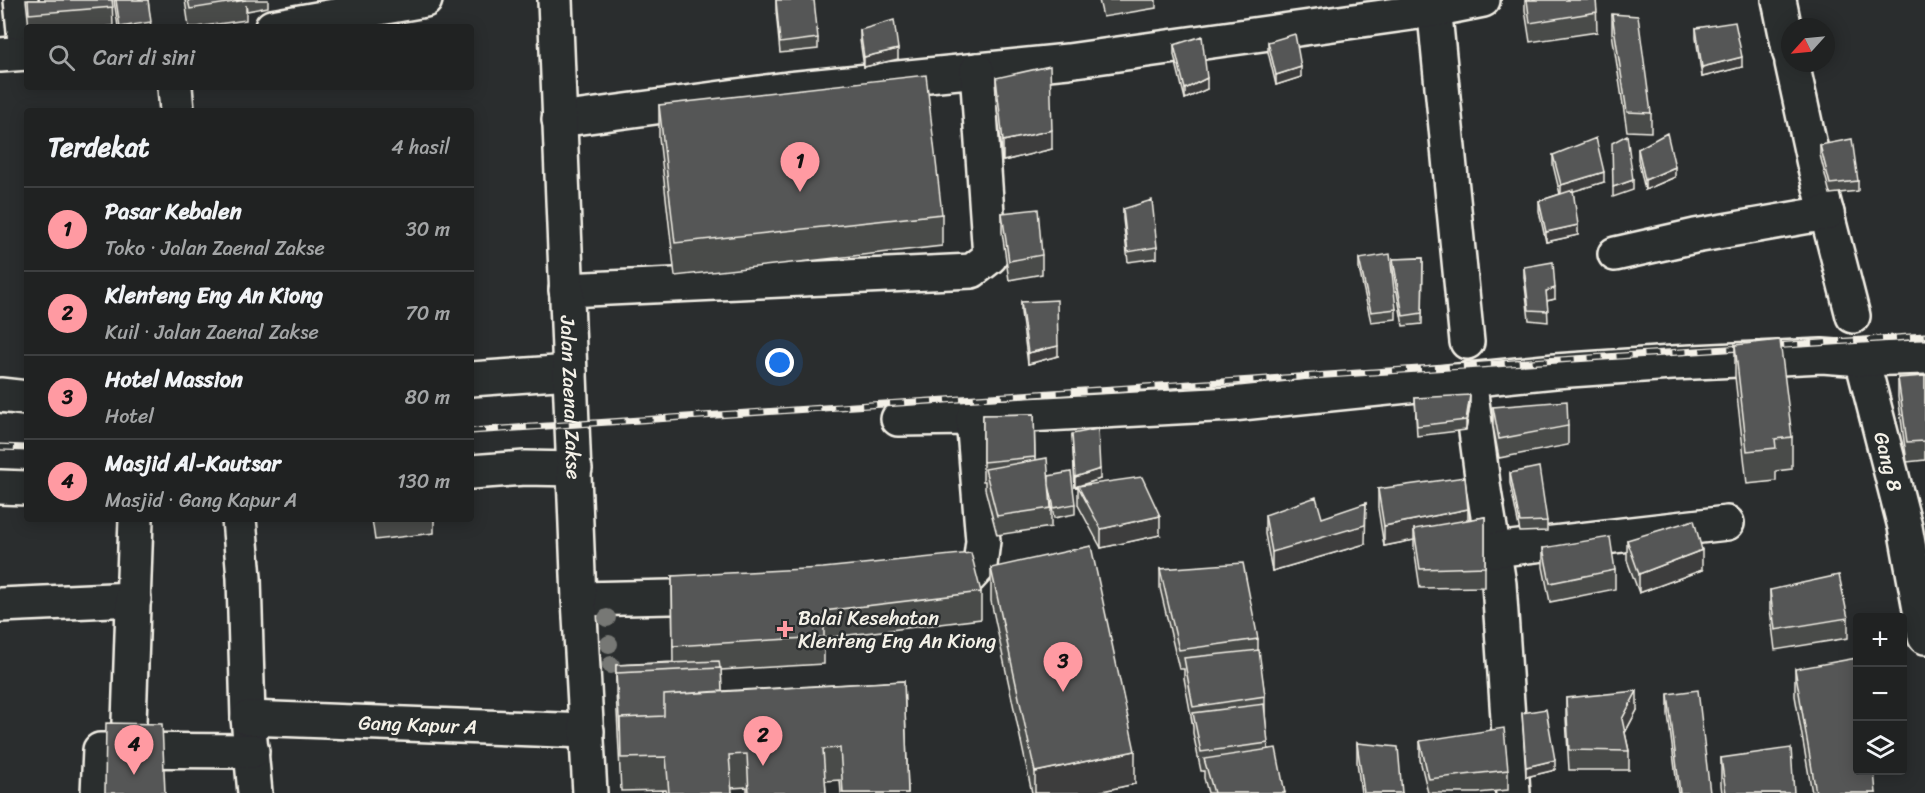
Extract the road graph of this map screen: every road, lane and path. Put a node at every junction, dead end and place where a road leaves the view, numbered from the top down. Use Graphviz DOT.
graph roads {
  1 [pos="21,0"];
  2 [pos="425,0"];
  3 [pos="555,0"];
  4 [pos="1483,0"];
  5 [pos="1779,0"];
  6 [pos="1433,5"];
  7 [pos="279,18"];
  8 [pos="1783,18"];
  9 [pos="24,26"];
  10 [pos="24,53"];
  11 [pos="0,55"];
  12 [pos="977,69"];
  13 [pos="1794,72"];
  14 [pos="175,90"];
  15 [pos="177,108"];
  16 [pos="559,120"];
  17 [pos="1827,213"];
  18 [pos="1615,254"];
  19 [pos="566,290"];
  20 [pos="1853,316"];
  21 [pos="1467,342"];
  22 [pos="1925,357"];
  23 [pos="1863,358"];
  24 [pos="570,372"];
  25 [pos="474,379"];
  26 [pos="1469,379"];
  27 [pos="0,395"];
  28 [pos="24,398"];
  29 [pos="973,418"];
  30 [pos="898,419"];
  31 [pos="575,469"];
  32 [pos="474,472"];
  33 [pos="0,487"];
  34 [pos="24,488"];
  35 [pos="136,522"];
  36 [pos="239,522"];
  37 [pos="1727,523"];
  38 [pos="1493,550"];
  39 [pos="900,583"];
  40 [pos="748,595"];
  41 [pos="134,599"];
  42 [pos="579,599"];
  43 [pos="0,605"];
  44 [pos="1925,637"];
  45 [pos="248,718"];
  46 [pos="587,731"];
  47 [pos="128,752"];
  48 [pos="252,752"];
  49 [pos="98,793"];
  50 [pos="255,793"];
  51 [pos="590,793"];
  52 [pos="1513,793"];
  1 -- 9 [label="street"];
  2 -- 7 [label="street"];
  3 -- 16 [label="street, Jalan Zaenal Zakse"];
  4 -- 6 [label="street"];
  5 -- 8 [label="street"];
  6 -- 12 [label="street"];
  6 -- 21 [label="street"];
  10 -- 11 [label="street"];
  12 -- 16 [label="street"];
  12 -- 19 [label="street"];
  13 -- 17 [label="street"];
  14 -- 15 [label="street"];
  16 -- 19 [label="street, Jalan Zaenal Zakse"];
  17 -- 18 [label="street"];
  17 -- 20 [label="street"];
  19 -- 24 [label="street, Jalan Zaenal Zakse"];
  22 -- 23 [label="street"];
  23 -- 26 [label="street"];
  23 -- 44 [label="street, Gang 8"];
  24 -- 25 [label="street"];
  24 -- 31 [label="street, Jalan Zaenal Zakse"];
  26 -- 29 [label="street"];
  26 -- 38 [label="street"];
  27 -- 28 [label="street"];
  29 -- 30 [label="street"];
  29 -- 39 [label="street"];
  31 -- 32 [label="street"];
  31 -- 42 [label="street, Jalan Zaenal Zakse"];
  33 -- 34 [label="street"];
  35 -- 41 [label="street"];
  36 -- 45 [label="street"];
  37 -- 38 [label="street"];
  38 -- 52 [label="street"];
  40 -- 42 [label="street"];
  41 -- 43 [label="street"];
  41 -- 47 [label="street"];
  42 -- 46 [label="street, Jalan Zaenal Zakse"];
  45 -- 46 [label="street, Gang Kapur A"];
  45 -- 48 [label="street"];
  46 -- 51 [label="street, Jalan Zaenal Zakse"];
  47 -- 48 [label="street"];
  47 -- 49 [label="street"];
  48 -- 50 [label="street"];
}
